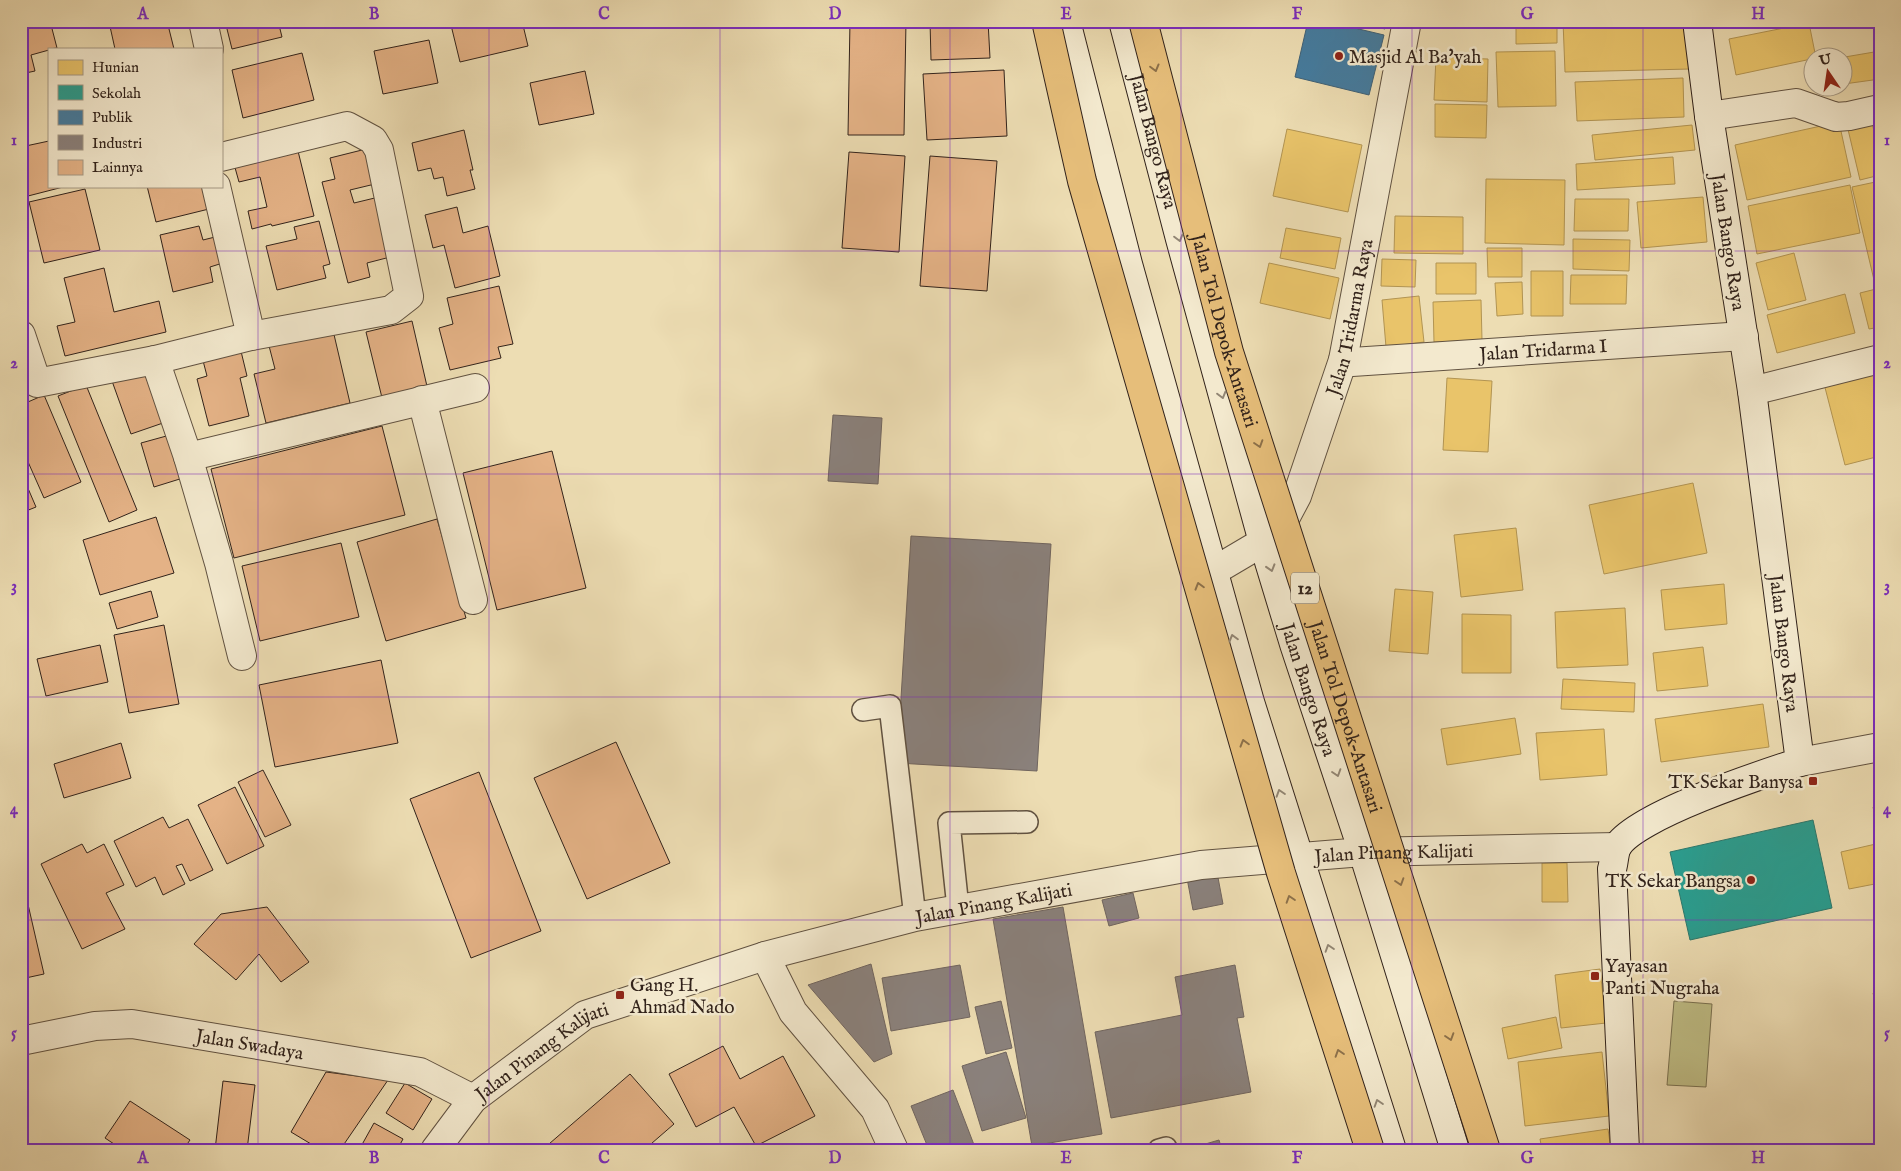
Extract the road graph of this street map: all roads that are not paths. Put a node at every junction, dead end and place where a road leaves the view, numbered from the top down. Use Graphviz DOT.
graph roads {
  1 [pos="203,21"];
  2 [pos="1046,21"];
  3 [pos="1066,21"];
  4 [pos="1123,21"];
  5 [pos="1143,21"];
  6 [pos="1407,21"];
  7 [pos="1697,21"];
  8 [pos="209,48"];
  9 [pos="1880,109"];
  10 [pos="1709,116"];
  11 [pos="222,157"];
  12 [pos="216,188"];
  13 [pos="21,335"];
  14 [pos="251,336"];
  15 [pos="1744,336"];
  16 [pos="1880,359"];
  17 [pos="155,360"];
  18 [pos="1343,360"];
  19 [pos="475,388"];
  20 [pos="1752,391"];
  21 [pos="422,400"];
  22 [pos="188,457"];
  23 [pos="1263,542"];
  24 [pos="1214,571"];
  25 [pos="473,600"];
  26 [pos="242,656"];
  27 [pos="862,710"];
  28 [pos="1880,747"];
  29 [pos="1800,762"];
  30 [pos="1027,822"];
  31 [pos="1617,847"];
  32 [pos="1363,852"];
  33 [pos="1300,857"];
  34 [pos="958,908"];
  35 [pos="915,917"];
  36 [pos="765,956"];
  37 [pos="21,1041"];
  38 [pos="473,1099"];
  39 [pos="434,1150"];
  40 [pos="894,1150"];
  41 [pos="1370,1150"];
  42 [pos="1392,1150"];
  43 [pos="1455,1150"];
  44 [pos="1486,1150"];
  45 [pos="1625,1150"];
  1 -- 8 [label="street"];
  41 -- 2 [label="highway, one-way, bridge"];
  3 -- 24 [label="street"];
  4 -- 23 [label="street, Jalan Bango Raya, one-way"];
  5 -- 44 [label="highway, Jalan Tol Depok–Antasari / 12, one-way, bridge"];
  6 -- 18 [label="street, Jalan Tridarma Raya"];
  7 -- 10 [label="street, Jalan Bango Raya"];
  9 -- 10 [label="street"];
  10 -- 15 [label="street, Jalan Bango Raya"];
  11 -- 14 [label="street"];
  12 -- 14 [label="street"];
  13 -- 17 [label="street"];
  14 -- 17 [label="street"];
  15 -- 18 [label="street, Jalan Tridarma I"];
  15 -- 20 [label="street, Jalan Bango Raya"];
  16 -- 20 [label="street"];
  17 -- 22 [label="street"];
  18 -- 23 [label="street, Jalan Tridarma Raya"];
  19 -- 21 [label="street"];
  20 -- 29 [label="street, Jalan Bango Raya"];
  21 -- 22 [label="street"];
  21 -- 25 [label="street"];
  22 -- 26 [label="street"];
  23 -- 24 [label="street, Jalan Tridarma Raya"];
  23 -- 32 [label="street, Jalan Bango Raya, one-way"];
  33 -- 24 [label="street, one-way"];
  27 -- 35 [label="lane"];
  28 -- 29 [label="street"];
  29 -- 31 [label="street"];
  30 -- 34 [label="lane"];
  31 -- 32 [label="street, Jalan Pinang Kalijati"];
  31 -- 45 [label="street"];
  32 -- 33 [label="street, Jalan Pinang Kalijati"];
  32 -- 43 [label="street, Jalan Bango Raya"];
  33 -- 34 [label="street, Jalan Pinang Kalijati"];
  42 -- 33 [label="street, one-way"];
  34 -- 35 [label="street, Jalan Pinang Kalijati"];
  35 -- 36 [label="street, Jalan Pinang Kalijati"];
  36 -- 38 [label="street, Jalan Pinang Kalijati"];
  36 -- 40 [label="street"];
  37 -- 38 [label="street, Jalan Swadaya"];
  38 -- 39 [label="street, Jalan Pinang Kalijati"];
}
